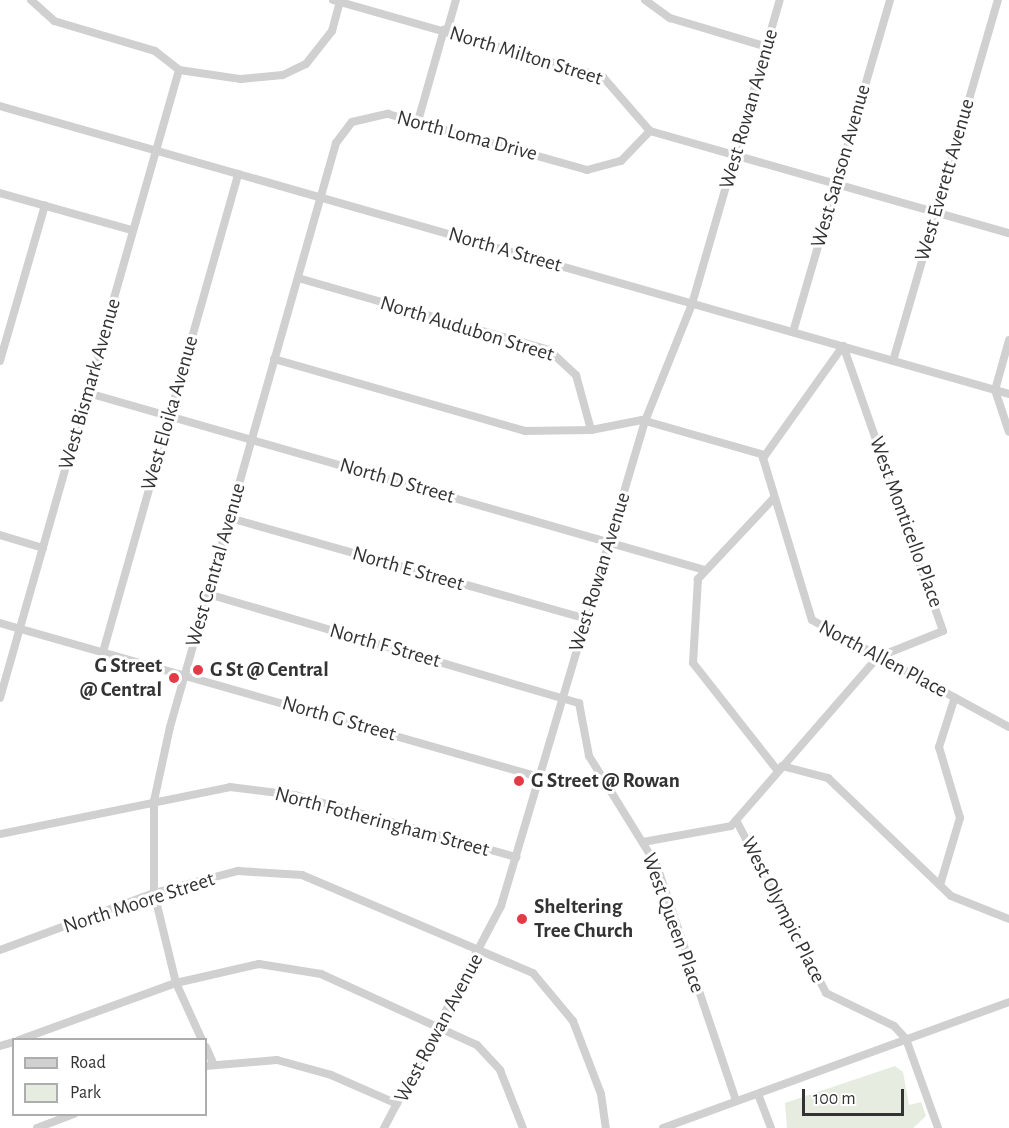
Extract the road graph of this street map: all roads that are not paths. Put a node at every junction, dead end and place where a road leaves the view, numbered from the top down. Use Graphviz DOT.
graph roads {
  1 [pos="32,0"];
  2 [pos="456,0"];
  3 [pos="645,0"];
  4 [pos="780,0"];
  5 [pos="890,0"];
  6 [pos="998,0"];
  7 [pos="337,1"];
  8 [pos="446,31"];
  9 [pos="767,47"];
  10 [pos="179,70"];
  11 [pos="0,106"];
  12 [pos="418,121"];
  13 [pos="650,131"];
  14 [pos="156,150"];
  15 [pos="736,153"];
  16 [pos="238,174"];
  17 [pos="836,183"];
  18 [pos="0,193"];
  19 [pos="321,197"];
  20 [pos="45,205"];
  21 [pos="936,212"];
  22 [pos="132,230"];
  23 [pos="1009,233"];
  24 [pos="298,278"];
  25 [pos="693,303"];
  26 [pos="793,332"];
  27 [pos="1009,340"];
  28 [pos="843,346"];
  29 [pos="274,359"];
  30 [pos="0,361"];
  31 [pos="893,361"];
  32 [pos="995,390"];
  33 [pos="88,393"];
  34 [pos="1009,394"];
  35 [pos="169,416"];
  36 [pos="645,421"];
  37 [pos="591,430"];
  38 [pos="1009,432"];
  39 [pos="253,440"];
  40 [pos="764,457"];
  41 [pos="773,499"];
  42 [pos="230,518"];
  43 [pos="0,535"];
  44 [pos="609,542"];
  45 [pos="43,548"];
  46 [pos="705,570"];
  47 [pos="208,594"];
  48 [pos="586,619"];
  49 [pos="0,623"];
  50 [pos="20,628"];
  51 [pos="103,652"];
  52 [pos="878,657"];
  53 [pos="185,675"];
  54 [pos="562,697"];
  55 [pos="955,697"];
  56 [pos="0,698"];
  57 [pos="1009,727"];
  58 [pos="780,769"];
  59 [pos="539,777"];
  60 [pos="154,801"];
  61 [pos="736,820"];
  62 [pos="0,834"];
  63 [pos="643,842"];
  64 [pos="516,857"];
  65 [pos="940,885"];
  66 [pos="154,893"];
  67 [pos="1009,919"];
  68 [pos="482,947"];
  69 [pos="0,950"];
  70 [pos="176,983"];
  71 [pos="1009,1002"];
  72 [pos="440,1026"];
  73 [pos="25,1038"];
  74 [pos="201,1038"];
  75 [pos="906,1039"];
  76 [pos="209,1064"];
  77 [pos="758,1094"];
  78 [pos="736,1101"];
  79 [pos="397,1104"];
  80 [pos="69,1116"];
  81 [pos="37,1128"];
  82 [pos="384,1128"];
  83 [pos="523,1128"];
  84 [pos="606,1128"];
  85 [pos="663,1128"];
  86 [pos="771,1128"];
  87 [pos="938,1128"];
  1 -- 10 [label="street"];
  2 -- 8 [label="street"];
  3 -- 9 [label="street"];
  4 -- 9 [label="street, West Rowan Avenue"];
  5 -- 17 [label="street, West Sanson Avenue"];
  6 -- 21 [label="street, West Everett Avenue"];
  7 -- 8 [label="street, North Milton Street"];
  7 -- 10 [label="street"];
  8 -- 12 [label="street"];
  8 -- 13 [label="street, North Milton Street"];
  9 -- 15 [label="street, West Rowan Avenue"];
  10 -- 14 [label="street, West Bismark Avenue"];
  11 -- 14 [label="street, North A Street"];
  12 -- 13 [label="street, North Loma Drive"];
  12 -- 19 [label="street, North Loma Drive"];
  13 -- 15 [label="street"];
  14 -- 16 [label="street, North A Street"];
  14 -- 22 [label="street, West Bismark Avenue"];
  15 -- 17 [label="street"];
  15 -- 25 [label="street, West Rowan Avenue"];
  16 -- 19 [label="street, North A Street"];
  16 -- 35 [label="street, West Eloika Avenue"];
  17 -- 21 [label="street"];
  17 -- 26 [label="street, West Sanson Avenue"];
  18 -- 20 [label="street"];
  19 -- 24 [label="street, West Central Avenue"];
  19 -- 25 [label="street, North A Street"];
  20 -- 22 [label="street"];
  20 -- 30 [label="street"];
  21 -- 23 [label="street"];
  21 -- 31 [label="street, West Everett Avenue"];
  22 -- 33 [label="street, West Bismark Avenue"];
  24 -- 29 [label="street, West Central Avenue"];
  24 -- 37 [label="street, North Audubon Street"];
  25 -- 26 [label="street, North A Street"];
  25 -- 36 [label="street, West Rowan Avenue"];
  26 -- 28 [label="street, North A Street"];
  27 -- 32 [label="street"];
  28 -- 31 [label="street, North A Street"];
  28 -- 40 [label="street"];
  28 -- 52 [label="street, West Monticello Place"];
  29 -- 37 [label="street"];
  29 -- 39 [label="street, West Central Avenue"];
  31 -- 32 [label="street, North A Street"];
  32 -- 34 [label="street, North A Street"];
  32 -- 38 [label="street"];
  33 -- 35 [label="street, North D Street"];
  33 -- 45 [label="street, West Bismark Avenue"];
  35 -- 39 [label="street, North D Street"];
  35 -- 51 [label="street, West Eloika Avenue"];
  36 -- 37 [label="street"];
  36 -- 40 [label="street"];
  36 -- 44 [label="street, West Rowan Avenue"];
  39 -- 42 [label="street, West Central Avenue"];
  39 -- 44 [label="street, North D Street"];
  40 -- 41 [label="street, North Allen Place"];
  41 -- 46 [label="street"];
  41 -- 52 [label="street, North Allen Place"];
  42 -- 47 [label="street, West Central Avenue"];
  42 -- 48 [label="street, North E Street"];
  43 -- 45 [label="street"];
  44 -- 46 [label="street, North D Street"];
  44 -- 48 [label="street, West Rowan Avenue"];
  45 -- 50 [label="street, West Bismark Avenue"];
  46 -- 58 [label="street"];
  47 -- 53 [label="street, West Central Avenue"];
  47 -- 54 [label="street, North F Street"];
  48 -- 54 [label="street, West Rowan Avenue"];
  49 -- 50 [label="street, North G Street"];
  50 -- 51 [label="street, North G Street"];
  50 -- 56 [label="street, West Bismark Avenue"];
  51 -- 53 [label="street, North G Street"];
  52 -- 55 [label="street, North Allen Place"];
  52 -- 58 [label="street, West Monticello Place"];
  53 -- 59 [label="street, North G Street"];
  53 -- 60 [label="street, West Central Avenue"];
  54 -- 59 [label="street, West Rowan Avenue"];
  54 -- 63 [label="street, West Queen Place"];
  55 -- 57 [label="street, North Allen Place"];
  55 -- 65 [label="street"];
  58 -- 61 [label="street, West Monticello Place"];
  58 -- 65 [label="street"];
  59 -- 64 [label="street, West Rowan Avenue"];
  60 -- 62 [label="street, North Fotheringham Street"];
  60 -- 64 [label="street, North Fotheringham Street"];
  60 -- 66 [label="street, West Central Avenue"];
  61 -- 63 [label="street"];
  61 -- 75 [label="street, West Olympic Place"];
  63 -- 78 [label="street, West Queen Place"];
  64 -- 68 [label="street, West Rowan Avenue"];
  65 -- 67 [label="street"];
  66 -- 68 [label="street, North Moore Street"];
  66 -- 69 [label="street, North Moore Street"];
  66 -- 70 [label="street, West Central Avenue"];
  68 -- 72 [label="street, West Rowan Avenue"];
  68 -- 84 [label="street, North Moore Street"];
  70 -- 72 [label="street"];
  70 -- 73 [label="street"];
  70 -- 74 [label="street, West Central Avenue"];
  71 -- 75 [label="street"];
  72 -- 79 [label="street, West Rowan Avenue"];
  72 -- 83 [label="street"];
  75 -- 77 [label="street"];
  75 -- 87 [label="street"];
  76 -- 79 [label="street"];
  77 -- 78 [label="street"];
  77 -- 86 [label="street"];
  78 -- 85 [label="street"];
  79 -- 82 [label="street, West Rowan Avenue"];
  80 -- 81 [label="street"];
}
